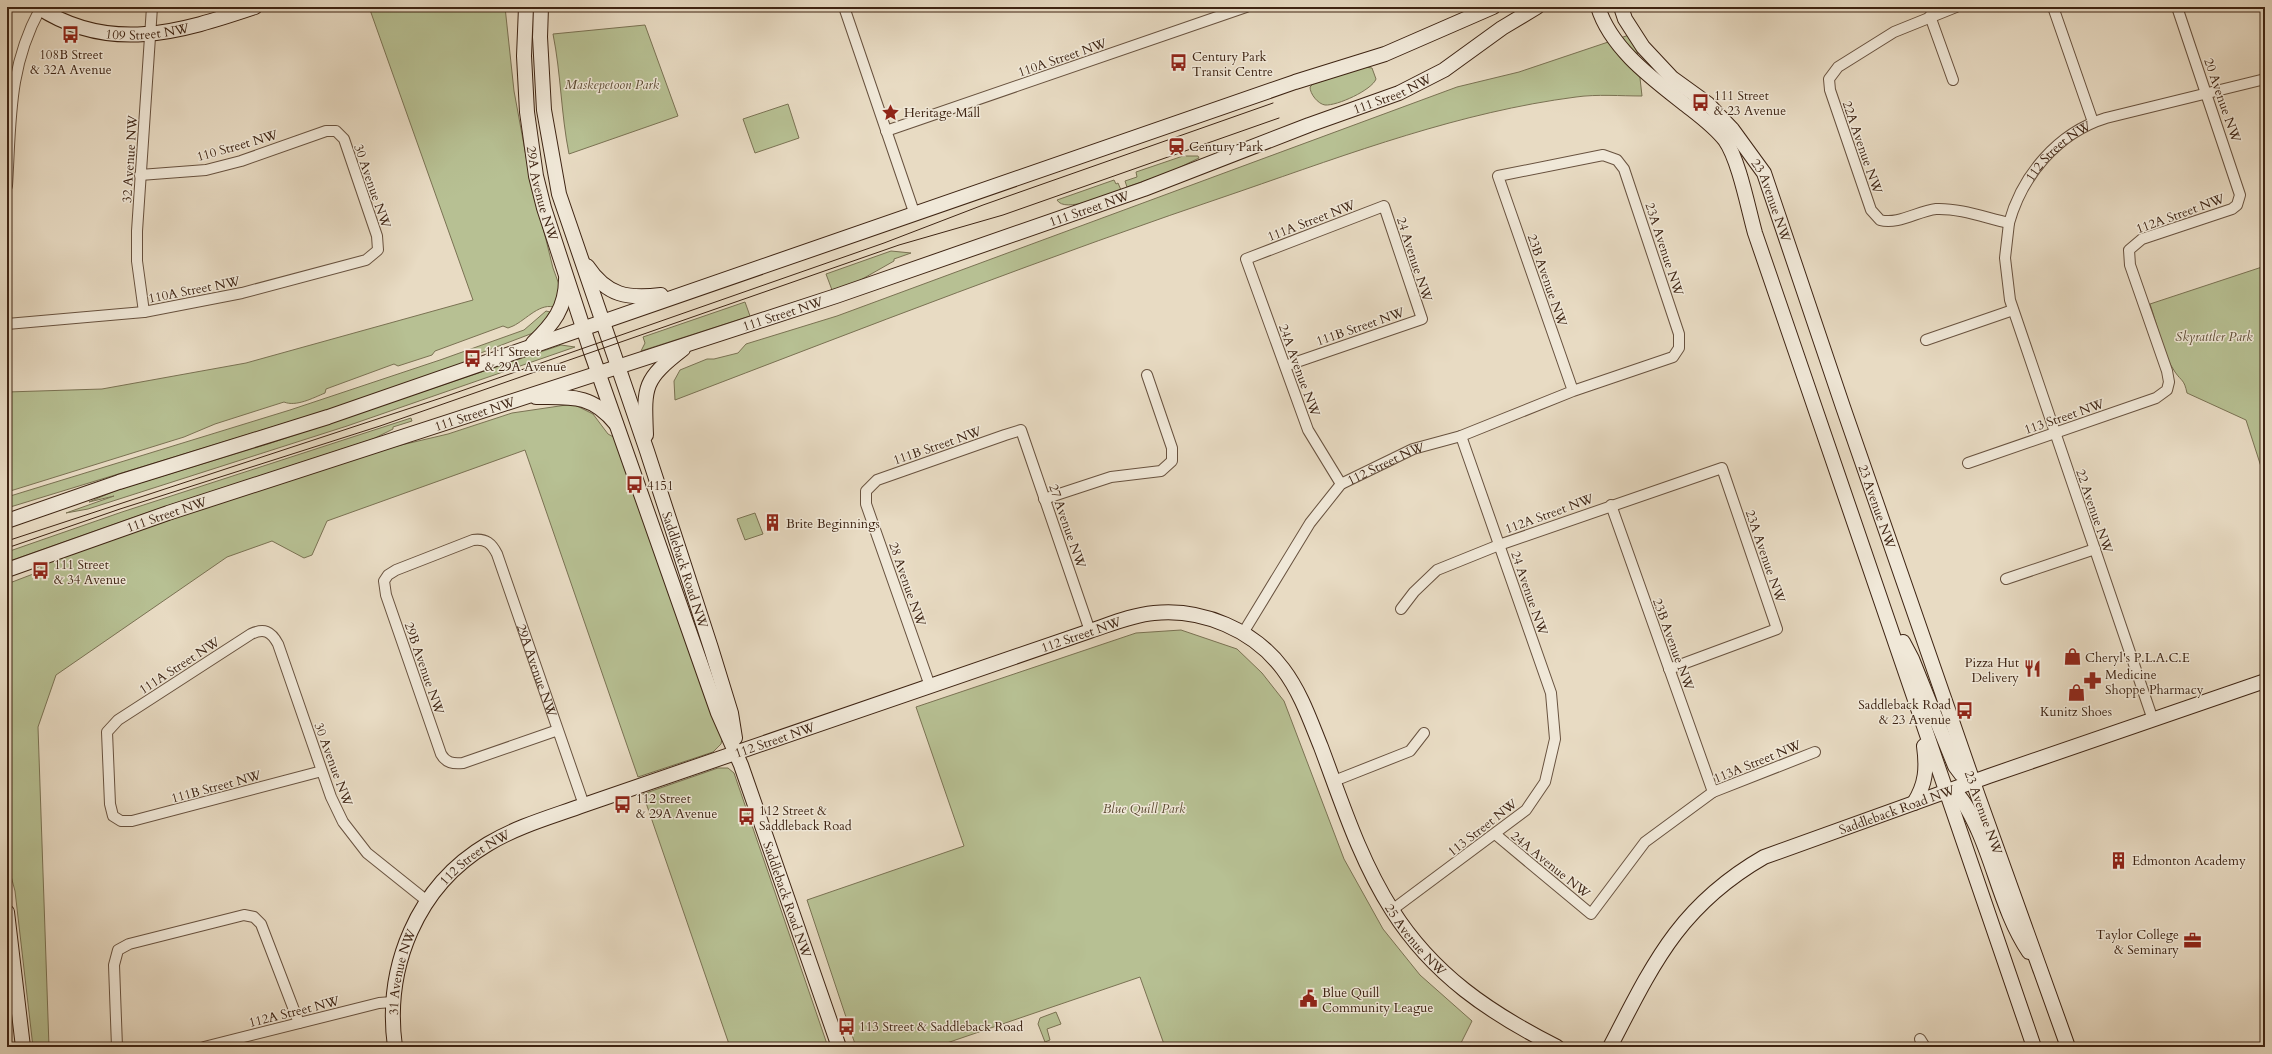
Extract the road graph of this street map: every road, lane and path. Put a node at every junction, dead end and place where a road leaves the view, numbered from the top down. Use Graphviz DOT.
graph roads {
  1 [pos="152,7"];
  2 [pos="255,7"];
  3 [pos="526,7"];
  4 [pos="541,7"];
  5 [pos="844,7"];
  6 [pos="1246,7"];
  7 [pos="1493,7"];
  8 [pos="1537,7"];
  9 [pos="1598,7"];
  10 [pos="1621,7"];
  11 [pos="1956,7"];
  12 [pos="2053,7"];
  13 [pos="2177,7"];
  14 [pos="39,8"];
  15 [pos="1231,10"];
  16 [pos="1930,16"];
  17 [pos="150,35"];
  18 [pos="2265,79"];
  19 [pos="1952,80"];
  20 [pos="2207,93"];
  21 [pos="2093,122"];
  22 [pos="9,125"];
  23 [pos="886,131"];
  24 [pos="338,132"];
  25 [pos="140,174"];
  26 [pos="1498,176"];
  27 [pos="7,186"];
  28 [pos="2239,202"];
  29 [pos="1384,206"];
  30 [pos="915,215"];
  31 [pos="2008,223"];
  32 [pos="575,242"];
  33 [pos="378,250"];
  34 [pos="1246,259"];
  35 [pos="566,273"];
  36 [pos="683,293"];
  37 [pos="2013,310"];
  38 [pos="144,312"];
  39 [pos="1422,319"];
  40 [pos="603,321"];
  41 [pos="7,324"];
  42 [pos="583,327"];
  43 [pos="1926,340"];
  44 [pos="691,343"];
  45 [pos="528,347"];
  46 [pos="1679,348"];
  47 [pos="618,366"];
  48 [pos="1285,366"];
  49 [pos="599,372"];
  50 [pos="1147,375"];
  51 [pos="2167,390"];
  52 [pos="1573,391"];
  53 [pos="524,397"];
  54 [pos="1021,430"];
  55 [pos="621,431"];
  56 [pos="2055,433"];
  57 [pos="1461,436"];
  58 [pos="647,451"];
  59 [pos="1968,462"];
  60 [pos="1722,468"];
  61 [pos="1342,484"];
  62 [pos="866,491"];
  63 [pos="1044,499"];
  64 [pos="1611,505"];
  65 [pos="11,519"];
  66 [pos="485,540"];
  67 [pos="1499,545"];
  68 [pos="2095,549"];
  69 [pos="7,570"];
  70 [pos="2006,580"];
  71 [pos="1401,609"];
  72 [pos="1887,614"];
  73 [pos="266,631"];
  74 [pos="1090,631"];
  75 [pos="1242,633"];
  76 [pos="1669,669"];
  77 [pos="2265,681"];
  78 [pos="930,686"];
  79 [pos="1921,718"];
  80 [pos="2153,720"];
  81 [pos="558,730"];
  82 [pos="1424,733"];
  83 [pos="1556,739"];
  84 [pos="1815,752"];
  85 [pos="737,753"];
  86 [pos="322,771"];
  87 [pos="1334,781"];
  88 [pos="1973,782"];
  89 [pos="1946,791"];
  90 [pos="1713,792"];
  91 [pos="1914,803"];
  92 [pos="584,805"];
  93 [pos="116,819"];
  94 [pos="1495,834"];
  95 [pos="427,901"];
  96 [pos="1392,910"];
  97 [pos="1592,914"];
  98 [pos="8,919"];
  99 [pos="2041,968"];
  100 [pos="392,1002"];
  101 [pos="299,1023"];
  102 [pos="23,1047"];
  103 [pos="117,1047"];
  104 [pos="204,1047"];
  105 [pos="395,1047"];
  106 [pos="839,1047"];
  107 [pos="1556,1047"];
  108 [pos="1610,1047"];
  109 [pos="2034,1047"];
  110 [pos="2068,1047"];
  1 -- 17 [label="street, 32 Avenue NW"];
  2 -- 17 [label="main road, 109 Street NW"];
  3 -- 35 [label="main road, 29A Avenue NW"];
  4 -- 32 [label="main road, 29A Avenue NW"];
  5 -- 23 [label="street"];
  6 -- 15 [label="street, 110A Street NW"];
  7 -- 30 [label="main road"];
  8 -- 44 [label="main road, 111 Street NW"];
  9 -- 72 [label="main road, 23 Avenue NW"];
  10 -- 88 [label="main road, 23 Avenue NW"];
  11 -- 16 [label="street"];
  12 -- 21 [label="street"];
  13 -- 20 [label="street, 20 Avenue NW"];
  14 -- 17 [label="main road, 109 Street NW"];
  14 -- 22 [label="street"];
  15 -- 23 [label="street, 110A Street NW"];
  16 -- 19 [label="street"];
  16 -- 31 [label="street, 22A Avenue NW"];
  17 -- 25 [label="street, 32 Avenue NW"];
  18 -- 20 [label="street, 112 Street NW"];
  20 -- 21 [label="street, 112 Street NW"];
  20 -- 28 [label="street, 20 Avenue NW"];
  21 -- 31 [label="street, 112 Street NW"];
  22 -- 27 [label="street"];
  23 -- 30 [label="street"];
  24 -- 25 [label="street, 110 Street NW"];
  24 -- 33 [label="street, 30 Avenue NW"];
  25 -- 38 [label="street, 32 Avenue NW"];
  26 -- 46 [label="street, 23A Avenue NW"];
  26 -- 52 [label="street, 23B Avenue NW"];
  28 -- 51 [label="street, 112A Street NW"];
  29 -- 34 [label="street, 111A Street NW"];
  29 -- 39 [label="street, 24 Avenue NW"];
  30 -- 36 [label="main road"];
  31 -- 37 [label="street, 22 Avenue NW"];
  32 -- 36 [label="main road"];
  32 -- 40 [label="main road, 29A Avenue NW"];
  33 -- 38 [label="street, 110A Street NW"];
  34 -- 48 [label="street, 24A Avenue NW"];
  35 -- 42 [label="main road, 29A Avenue NW"];
  35 -- 45 [label="main road"];
  36 -- 40 [label="main road"];
  37 -- 43 [label="street"];
  37 -- 56 [label="street, 22 Avenue NW"];
  38 -- 41 [label="street, 110A Street NW"];
  39 -- 48 [label="street, 111B Street NW"];
  40 -- 42 [label="main road"];
  40 -- 47 [label="main road, 29A Avenue NW"];
  42 -- 45 [label="main road"];
  42 -- 49 [label="main road, 29A Avenue NW"];
  44 -- 47 [label="main road, 111 Street NW"];
  44 -- 58 [label="main road"];
  45 -- 65 [label="main road"];
  46 -- 52 [label="street, 112 Street NW"];
  47 -- 49 [label="main road, 111 Street NW"];
  47 -- 58 [label="main road, Saddleback Road NW"];
  48 -- 61 [label="street, 24A Avenue NW"];
  49 -- 53 [label="main road, 111 Street NW"];
  49 -- 55 [label="main road, Saddleback Road NW"];
  50 -- 63 [label="street"];
  51 -- 56 [label="street, 113 Street NW"];
  52 -- 57 [label="street, 112 Street NW"];
  53 -- 55 [label="main road"];
  53 -- 69 [label="main road, 111 Street NW"];
  54 -- 62 [label="street, 111B Street NW"];
  54 -- 63 [label="street, 27 Avenue NW"];
  55 -- 85 [label="main road, Saddleback Road NW"];
  56 -- 59 [label="street, 113 Street NW"];
  56 -- 68 [label="street, 22 Avenue NW"];
  57 -- 61 [label="street, 112 Street NW"];
  57 -- 67 [label="street, 24 Avenue NW"];
  58 -- 85 [label="main road, Saddleback Road NW"];
  60 -- 64 [label="street, 112A Street NW"];
  60 -- 76 [label="street, 23A Avenue NW"];
  61 -- 75 [label="street, 112 Street NW"];
  62 -- 78 [label="street, 28 Avenue NW"];
  63 -- 74 [label="street, 27 Avenue NW"];
  64 -- 67 [label="street, 112A Street NW"];
  64 -- 76 [label="street, 23B Avenue NW"];
  66 -- 81 [label="street, 29A Avenue NW"];
  66 -- 81 [label="street, 29B Avenue NW"];
  67 -- 71 [label="street, 112A Street NW"];
  67 -- 83 [label="street, 24 Avenue NW"];
  68 -- 70 [label="street"];
  68 -- 80 [label="street, 22 Avenue NW"];
  72 -- 79 [label="main road, 23 Avenue NW"];
  72 -- 88 [label="main road"];
  73 -- 86 [label="street, 30 Avenue NW"];
  73 -- 93 [label="street, 111A Street NW"];
  74 -- 75 [label="main road, 112 Street NW"];
  74 -- 78 [label="main road, 112 Street NW"];
  75 -- 87 [label="main road, 25 Avenue NW"];
  76 -- 90 [label="street, 23B Avenue NW"];
  77 -- 80 [label="main road, Saddleback Road NW"];
  78 -- 85 [label="main road, 112 Street NW"];
  79 -- 89 [label="main road, 23 Avenue NW"];
  79 -- 91 [label="main road"];
  80 -- 88 [label="main road, Saddleback Road NW"];
  81 -- 92 [label="street, 29A Avenue NW"];
  82 -- 87 [label="street"];
  83 -- 94 [label="street, 113 Street NW"];
  84 -- 90 [label="street, 113A Street NW"];
  85 -- 92 [label="main road, 112 Street NW"];
  85 -- 106 [label="main road, Saddleback Road NW"];
  86 -- 93 [label="street, 111B Street NW"];
  86 -- 95 [label="street, 30 Avenue NW"];
  87 -- 96 [label="main road, 25 Avenue NW"];
  88 -- 89 [label="main road, Saddleback Road NW"];
  88 -- 99 [label="main road, 23 Avenue NW"];
  89 -- 91 [label="main road, Saddleback Road NW"];
  89 -- 99 [label="main road"];
  89 -- 109 [label="main road, 23 Avenue NW"];
  90 -- 97 [label="street, 113A Street NW"];
  91 -- 108 [label="main road, Saddleback Road NW"];
  92 -- 95 [label="main road, 112 Street NW"];
  94 -- 96 [label="street, 113 Street NW"];
  94 -- 97 [label="street, 24A Avenue NW"];
  95 -- 100 [label="main road, 31 Avenue NW"];
  96 -- 107 [label="main road, 25 Avenue NW"];
  98 -- 102 [label="main road"];
  99 -- 110 [label="main road, 23 Avenue NW"];
  100 -- 101 [label="street, 112A Street NW"];
  100 -- 105 [label="main road, 31 Avenue NW"];
  101 -- 103 [label="street"];
  101 -- 104 [label="street, 112A Street NW"];
}
